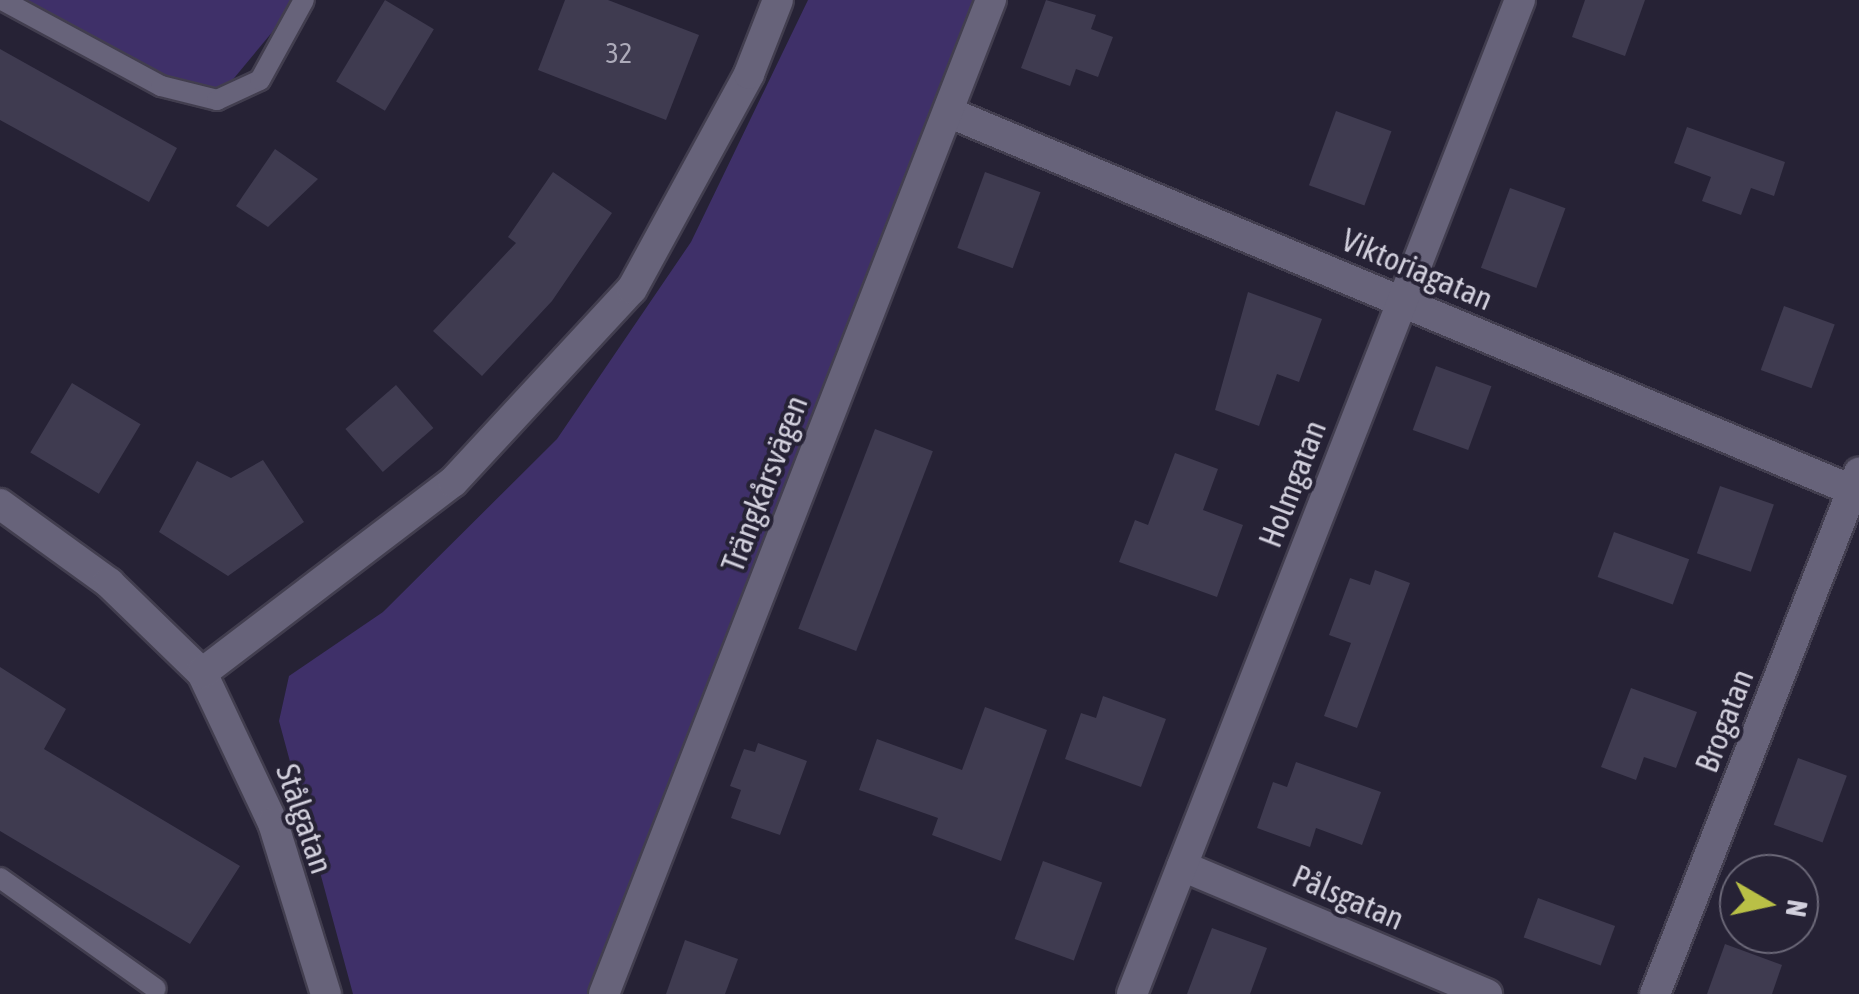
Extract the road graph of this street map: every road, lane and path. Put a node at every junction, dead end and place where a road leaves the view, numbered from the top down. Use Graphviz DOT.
graph roads {
  1 [pos="2,0"];
  2 [pos="304,0"];
  3 [pos="778,0"];
  4 [pos="991,0"];
  5 [pos="1520,0"];
  6 [pos="948,112"];
  7 [pos="1401,302"];
  8 [pos="1857,486"];
  9 [pos="0,504"];
  10 [pos="202,672"];
  11 [pos="1182,866"];
  12 [pos="0,878"];
  13 [pos="156,989"];
  14 [pos="326,994"];
  15 [pos="604,994"];
  16 [pos="1132,994"];
  17 [pos="1487,994"];
  18 [pos="1656,994"];
  1 -- 2 [label="lane"];
  3 -- 10 [label="street"];
  4 -- 6 [label="street, Trängkårsvägen"];
  5 -- 7 [label="street, Holmgatan"];
  6 -- 7 [label="street, Viktoriagatan"];
  6 -- 15 [label="street, Trängkårsvägen"];
  7 -- 8 [label="street, Viktoriagatan"];
  7 -- 11 [label="street, Holmgatan"];
  8 -- 18 [label="street, Brogatan"];
  9 -- 10 [label="street"];
  10 -- 14 [label="street, Stålgatan"];
  11 -- 16 [label="street, Holmgatan"];
  11 -- 17 [label="street, Pålsgatan"];
  12 -- 13 [label="lane"];
}
